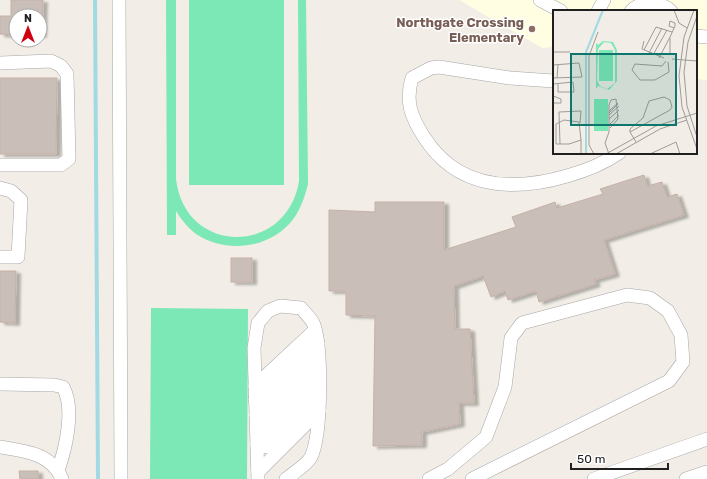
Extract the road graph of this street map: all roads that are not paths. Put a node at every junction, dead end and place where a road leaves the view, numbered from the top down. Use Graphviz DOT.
graph roads {
  1 [pos="119,0"];
  2 [pos="540,0"];
  3 [pos="604,0"];
  4 [pos="666,5"];
  5 [pos="558,6"];
  6 [pos="599,10"];
  7 [pos="632,10"];
  8 [pos="697,36"];
  9 [pos="707,37"];
  10 [pos="0,63"];
  11 [pos="553,81"];
  12 [pos="617,154"];
  13 [pos="0,165"];
  14 [pos="0,188"];
  15 [pos="0,257"];
  16 [pos="315,330"];
  17 [pos="318,349"];
  18 [pos="319,376"];
  19 [pos="0,384"];
  20 [pos="255,393"];
  21 [pos="319,404"];
  22 [pos="256,421"];
  23 [pos="707,439"];
  24 [pos="0,447"];
  25 [pos="257,450"];
  26 [pos="707,472"];
  27 [pos="60,474"];
  28 [pos="258,475"];
  29 [pos="121,479"];
  30 [pos="286,479"];
  31 [pos="429,479"];
  32 [pos="472,479"];
  33 [pos="594,479"];
  34 [pos="686,479"];
  1 -- 29 [label="street"];
  2 -- 5 [label="street"];
  3 -- 6 [label="street"];
  4 -- 7 [label="street"];
  8 -- 9 [label="street"];
  10 -- 13 [label="street"];
  11 -- 12 [label="street"];
  14 -- 15 [label="street"];
  16 -- 17 [label="street"];
  16 -- 20 [label="street"];
  16 -- 20 [label="street"];
  17 -- 18 [label="street"];
  17 -- 20 [label="street"];
  17 -- 22 [label="street"];
  18 -- 21 [label="street"];
  18 -- 22 [label="street"];
  18 -- 25 [label="street"];
  19 -- 27 [label="street"];
  20 -- 22 [label="street"];
  21 -- 25 [label="street"];
  21 -- 28 [label="street"];
  21 -- 30 [label="street"];
  22 -- 25 [label="street"];
  23 -- 33 [label="street"];
  24 -- 27 [label="street"];
  25 -- 28 [label="street"];
  26 -- 34 [label="street"];
  31 -- 32 [label="street"];
}
